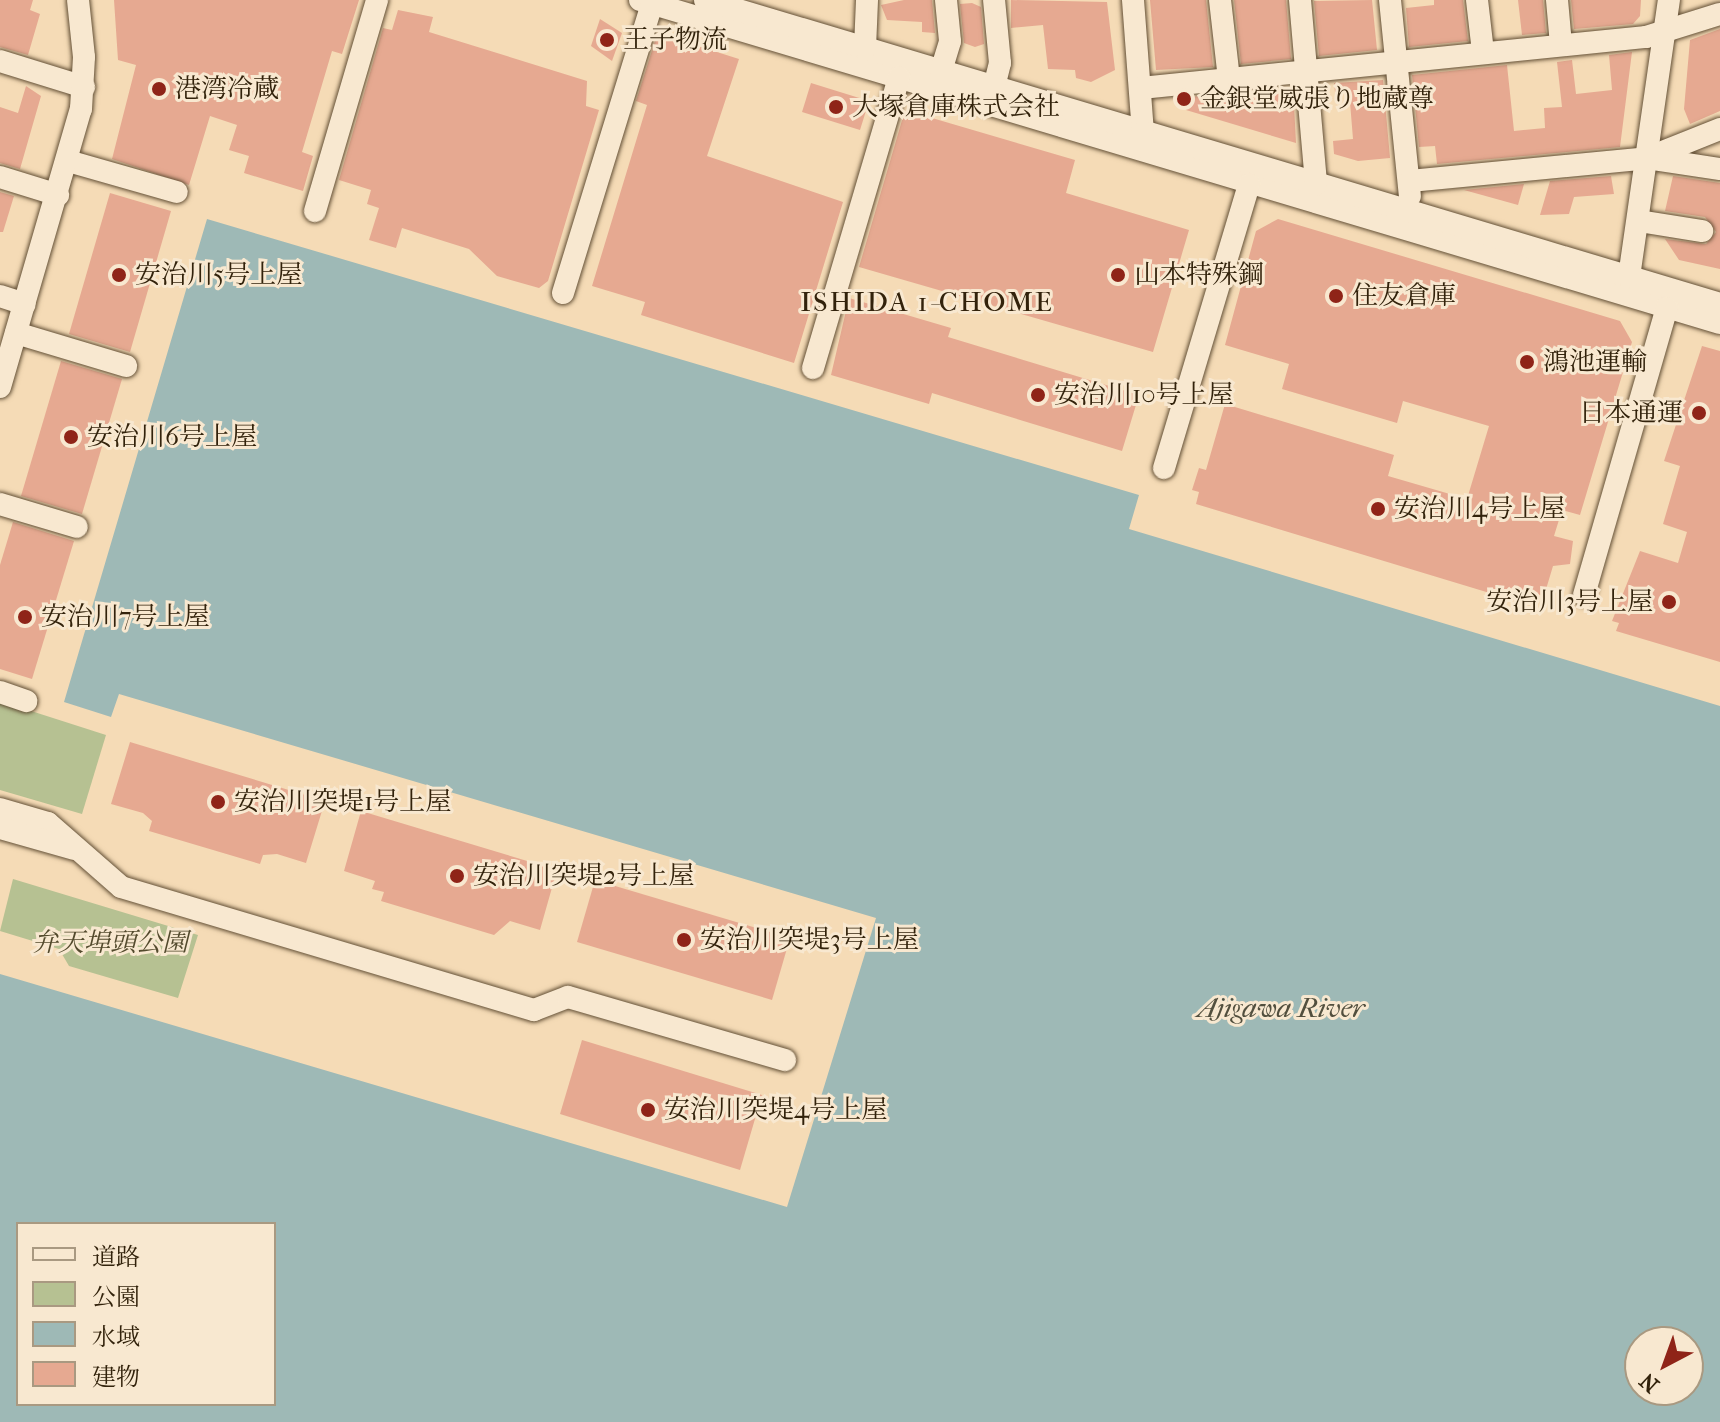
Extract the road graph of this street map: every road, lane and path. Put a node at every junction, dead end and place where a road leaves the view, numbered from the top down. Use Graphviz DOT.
graph roads {
  1 [pos="78,0"];
  2 [pos="377,0"];
  3 [pos="867,0"];
  4 [pos="946,0"];
  5 [pos="994,0"];
  6 [pos="1133,0"];
  7 [pos="1220,0"];
  8 [pos="1300,0"];
  9 [pos="1390,0"];
  10 [pos="1477,0"];
  11 [pos="1557,0"];
  12 [pos="1669,0"];
  13 [pos="715,1"];
  14 [pos="646,2"];
  15 [pos="1720,14"];
  16 [pos="1664,35"];
  17 [pos="1561,45"];
  18 [pos="865,48"];
  19 [pos="1483,52"];
  20 [pos="0,61"];
  21 [pos="1396,61"];
  22 [pos="1307,70"];
  23 [pos="941,71"];
  24 [pos="899,77"];
  25 [pos="1229,79"];
  26 [pos="84,87"];
  27 [pos="994,87"];
  28 [pos="1141,88"];
  29 [pos="1720,129"];
  30 [pos="1141,141"];
  31 [pos="1647,158"];
  32 [pos="68,161"];
  33 [pos="1720,169"];
  34 [pos="0,177"];
  35 [pos="1410,181"];
  36 [pos="1249,184"];
  37 [pos="1316,184"];
  38 [pos="177,192"];
  39 [pos="58,195"];
  40 [pos="315,211"];
  41 [pos="1411,213"];
  42 [pos="1639,221"];
  43 [pos="1702,231"];
  44 [pos="1629,277"];
  45 [pos="563,293"];
  46 [pos="0,296"];
  47 [pos="25,304"];
  48 [pos="1720,304"];
  49 [pos="1667,308"];
  50 [pos="1720,323"];
  51 [pos="16,333"];
  52 [pos="126,366"];
  53 [pos="813,368"];
  54 [pos="0,387"];
  55 [pos="1164,468"];
  56 [pos="0,504"];
  57 [pos="77,527"];
  58 [pos="1584,595"];
  59 [pos="0,692"];
  60 [pos="26,701"];
  61 [pos="0,809"];
  62 [pos="0,828"];
  63 [pos="79,851"];
  64 [pos="785,1060"];
  1 -- 26 [label="street"];
  2 -- 40 [label="street"];
  3 -- 18 [label="street"];
  4 -- 23 [label="street"];
  5 -- 27 [label="street"];
  6 -- 28 [label="street"];
  7 -- 25 [label="street"];
  8 -- 22 [label="street"];
  9 -- 21 [label="street"];
  10 -- 19 [label="street"];
  11 -- 17 [label="street"];
  12 -- 16 [label="street"];
  13 -- 18 [label="street"];
  14 -- 24 [label="street"];
  14 -- 45 [label="street"];
  15 -- 16 [label="street"];
  16 -- 17 [label="street"];
  16 -- 31 [label="street"];
  17 -- 19 [label="street"];
  18 -- 23 [label="street"];
  19 -- 21 [label="street"];
  20 -- 26 [label="street"];
  21 -- 22 [label="street"];
  21 -- 35 [label="street"];
  22 -- 25 [label="street"];
  22 -- 37 [label="street"];
  23 -- 27 [label="street"];
  24 -- 30 [label="street"];
  24 -- 53 [label="street"];
  25 -- 28 [label="street"];
  26 -- 32 [label="street"];
  27 -- 30 [label="street"];
  28 -- 30 [label="street"];
  29 -- 31 [label="street"];
  30 -- 36 [label="street"];
  30 -- 37 [label="street"];
  31 -- 33 [label="street"];
  31 -- 35 [label="street"];
  31 -- 42 [label="street"];
  32 -- 38 [label="street"];
  32 -- 39 [label="street"];
  34 -- 39 [label="street"];
  35 -- 41 [label="street"];
  36 -- 49 [label="street"];
  36 -- 55 [label="street"];
  37 -- 41 [label="street"];
  39 -- 47 [label="street"];
  41 -- 44 [label="street"];
  42 -- 43 [label="street"];
  42 -- 44 [label="street"];
  44 -- 48 [label="street"];
  44 -- 49 [label="street"];
  46 -- 47 [label="street"];
  47 -- 51 [label="street"];
  49 -- 50 [label="street"];
  49 -- 58 [label="street"];
  51 -- 52 [label="street"];
  51 -- 54 [label="street"];
  56 -- 57 [label="street"];
  59 -- 60 [label="street"];
  61 -- 63 [label="street"];
  62 -- 63 [label="street"];
  63 -- 64 [label="street"];
}
